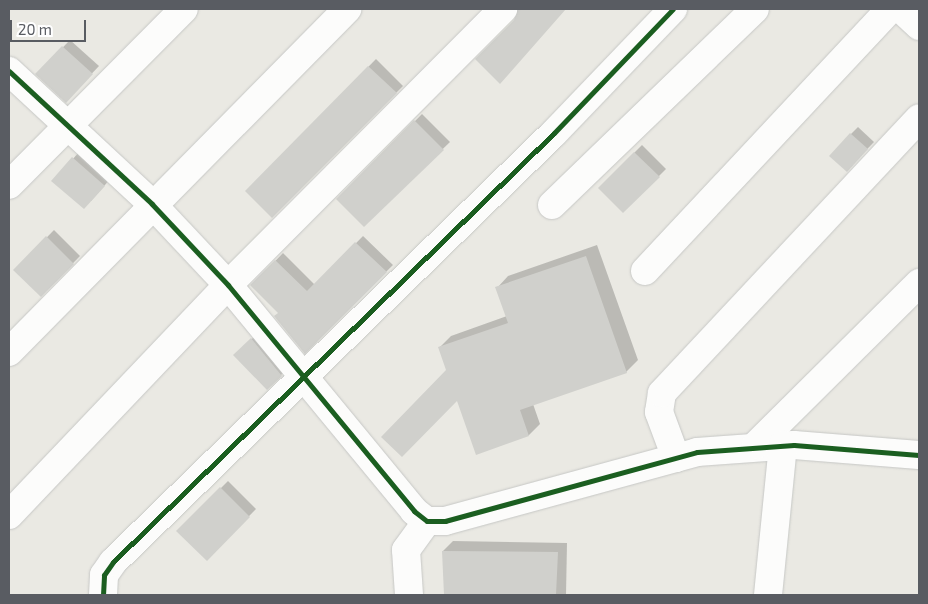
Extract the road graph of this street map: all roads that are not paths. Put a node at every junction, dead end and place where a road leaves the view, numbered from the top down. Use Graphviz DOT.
graph roads {
  1 [pos="184,9"];
  2 [pos="347,9"];
  3 [pos="503,9"];
  4 [pos="674,9"];
  5 [pos="755,9"];
  6 [pos="890,9"];
  7 [pos="902,9"];
  8 [pos="919,26"];
  9 [pos="9,71"];
  10 [pos="919,118"];
  11 [pos="69,124"];
  12 [pos="9,185"];
  13 [pos="152,204"];
  14 [pos="552,205"];
  15 [pos="645,271"];
  16 [pos="919,284"];
  17 [pos="228,285"];
  18 [pos="9,352"];
  19 [pos="304,376"];
  20 [pos="756,445"];
  21 [pos="783,445"];
  22 [pos="916,452"];
  23 [pos="676,458"];
  24 [pos="9,515"];
  25 [pos="427,521"];
  26 [pos="103,595"];
  27 [pos="409,595"];
  28 [pos="768,595"];
  1 -- 11 [label="street"];
  2 -- 13 [label="street"];
  3 -- 17 [label="street"];
  4 -- 19 [label="street"];
  5 -- 14 [label="street"];
  6 -- 15 [label="street"];
  7 -- 8 [label="street"];
  9 -- 11 [label="street"];
  10 -- 23 [label="street"];
  11 -- 12 [label="street"];
  11 -- 13 [label="street"];
  13 -- 17 [label="street"];
  13 -- 18 [label="street"];
  16 -- 20 [label="street"];
  17 -- 19 [label="street"];
  17 -- 24 [label="street"];
  19 -- 25 [label="street"];
  19 -- 26 [label="street"];
  20 -- 21 [label="street"];
  20 -- 23 [label="street"];
  21 -- 22 [label="street"];
  21 -- 28 [label="street"];
  23 -- 25 [label="street"];
  25 -- 27 [label="street"];
}
